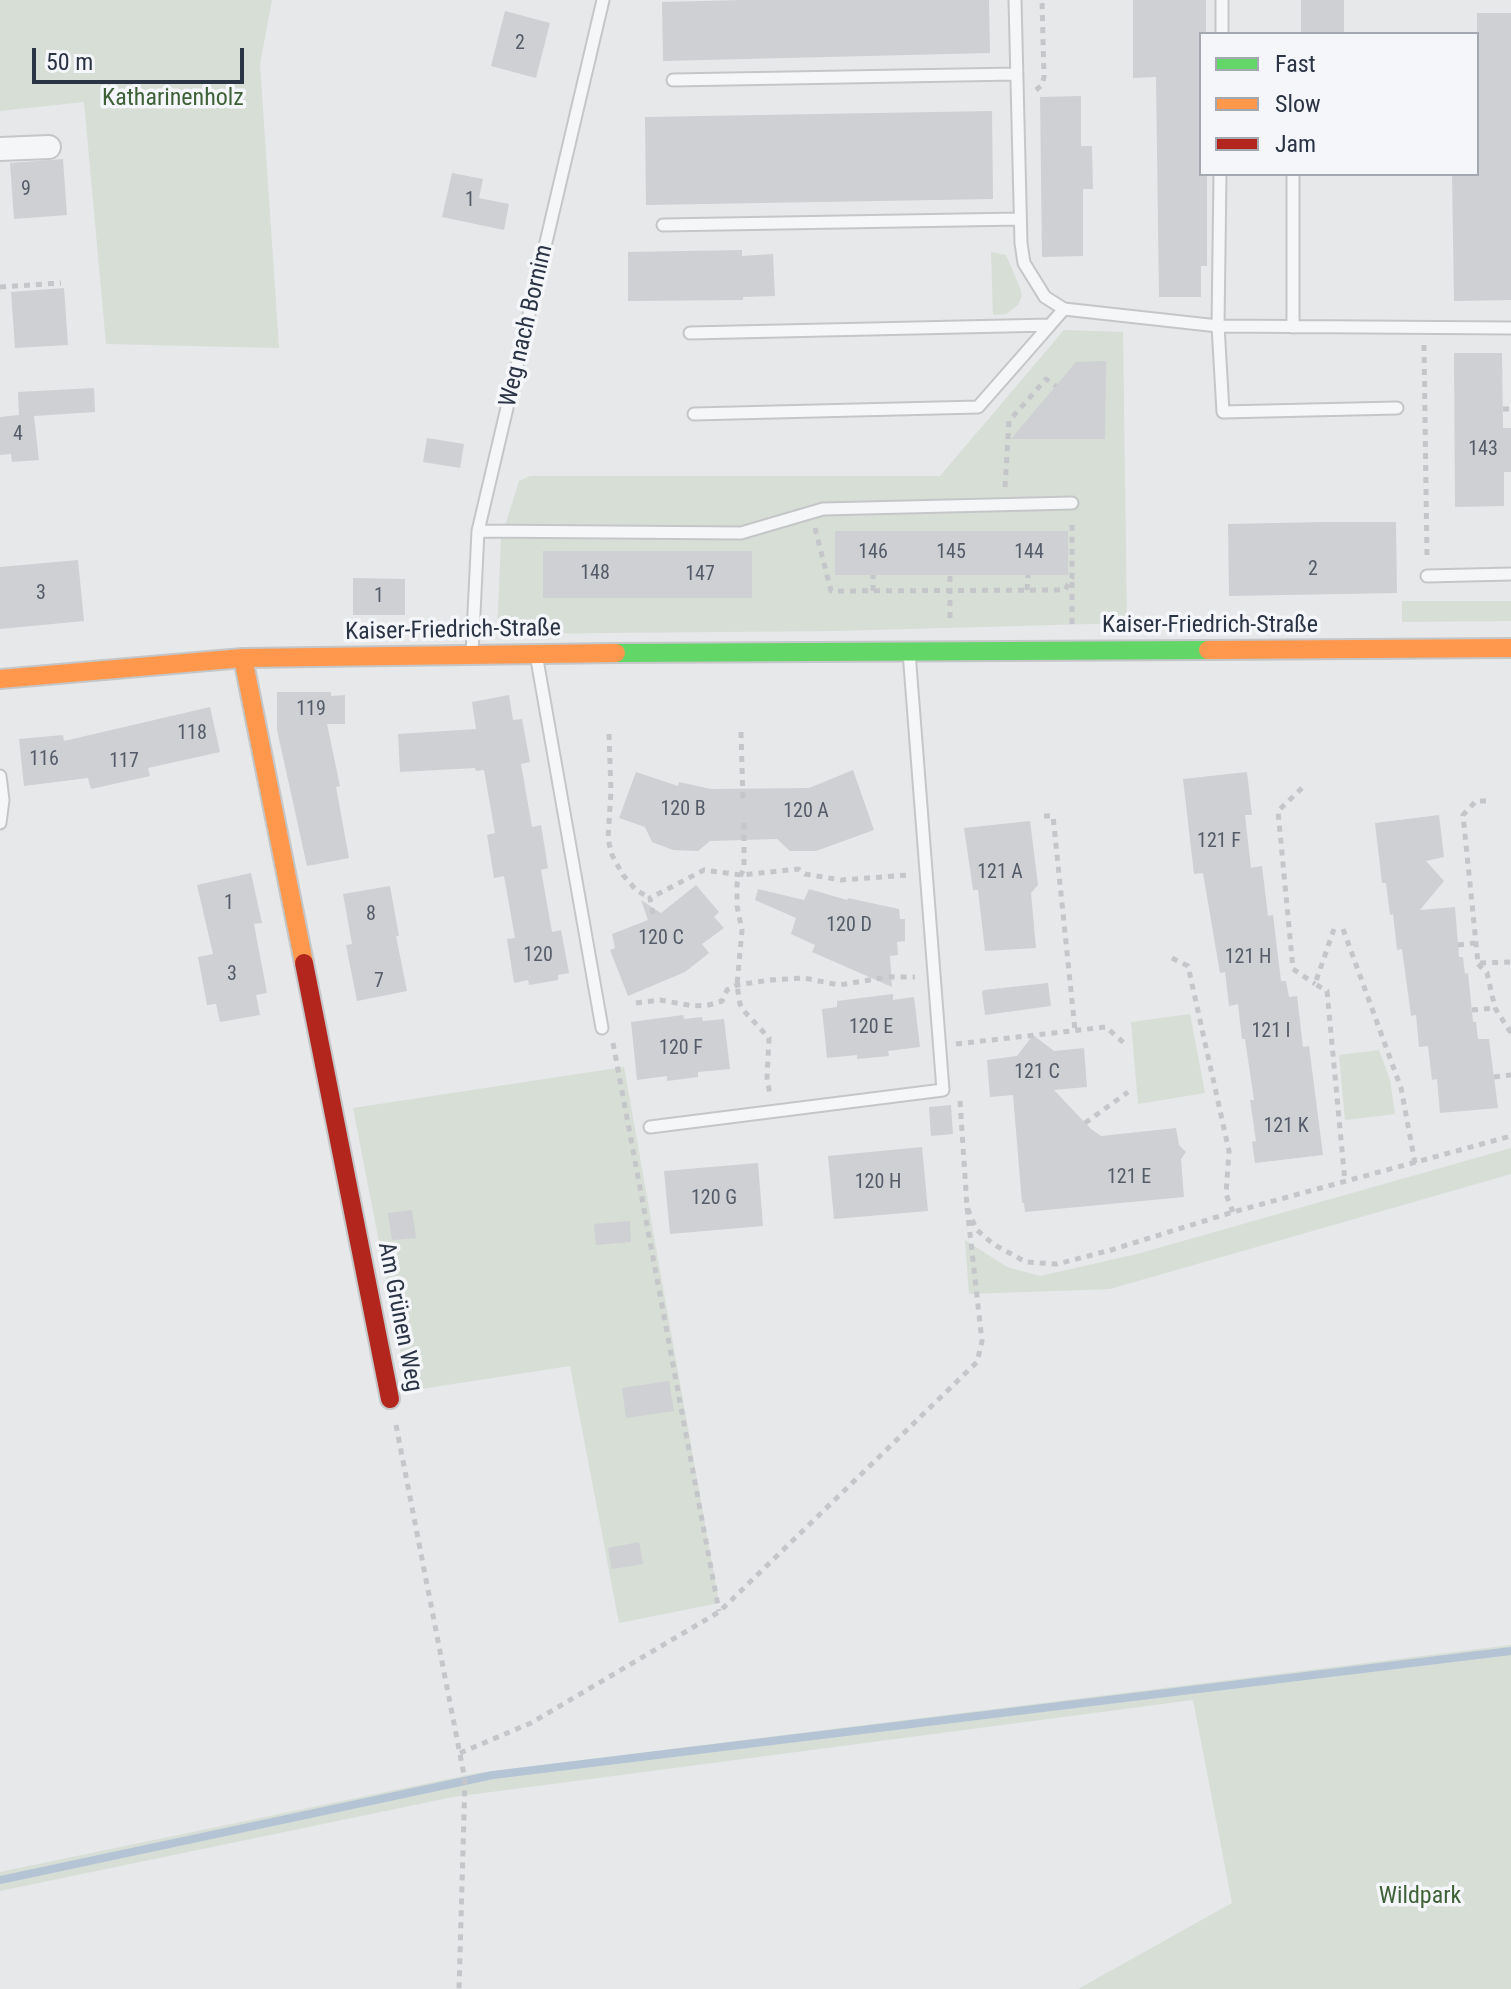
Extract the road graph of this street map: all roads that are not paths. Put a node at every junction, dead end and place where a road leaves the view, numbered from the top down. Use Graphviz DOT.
graph roads {
  1 [pos="603,0"];
  2 [pos="1015,0"];
  3 [pos="1222,0"];
  4 [pos="1222,32"];
  5 [pos="1016,74"];
  6 [pos="673,80"];
  7 [pos="49,147"];
  8 [pos="0,149"];
  9 [pos="1220,176"];
  10 [pos="1293,176"];
  11 [pos="1020,219"];
  12 [pos="663,225"];
  13 [pos="1064,309"];
  14 [pos="1050,325"];
  15 [pos="1218,326"];
  16 [pos="1293,327"];
  17 [pos="1511,328"];
  18 [pos="690,333"];
  19 [pos="1397,408"];
  20 [pos="694,414"];
  21 [pos="1072,503"];
  22 [pos="478,531"];
  23 [pos="1511,574"];
  24 [pos="1427,576"];
  25 [pos="1511,648"];
  26 [pos="909,652"];
  27 [pos="536,653"];
  28 [pos="472,655"];
  29 [pos="243,658"];
  30 [pos="0,679"];
  31 [pos="0,776"];
  32 [pos="0,823"];
  33 [pos="602,1028"];
  34 [pos="650,1127"];
  35 [pos="390,1399"];
  1 -- 22 [label="lane, Weg nach Bornim"];
  2 -- 5 [label="lane"];
  3 -- 4 [label="lane"];
  5 -- 6 [label="lane"];
  5 -- 11 [label="lane"];
  7 -- 8 [label="street"];
  9 -- 15 [label="lane"];
  10 -- 16 [label="lane"];
  11 -- 12 [label="lane"];
  11 -- 13 [label="lane"];
  13 -- 14 [label="lane"];
  13 -- 15 [label="lane"];
  14 -- 18 [label="lane"];
  14 -- 20 [label="lane"];
  15 -- 16 [label="lane"];
  15 -- 19 [label="lane"];
  16 -- 17 [label="lane"];
  21 -- 22 [label="lane"];
  22 -- 28 [label="lane, Weg nach Bornim"];
  23 -- 24 [label="lane"];
  25 -- 26 [label="street, Kaiser-Friedrich-Straße"];
  26 -- 27 [label="street, Kaiser-Friedrich-Straße"];
  26 -- 34 [label="lane"];
  27 -- 28 [label="street, Kaiser-Friedrich-Straße"];
  27 -- 33 [label="lane"];
  28 -- 29 [label="street, Kaiser-Friedrich-Straße"];
  29 -- 30 [label="street, Kaiser-Friedrich-Straße"];
  29 -- 35 [label="street, Am Grünen Weg"];
  31 -- 32 [label="lane"];
}
